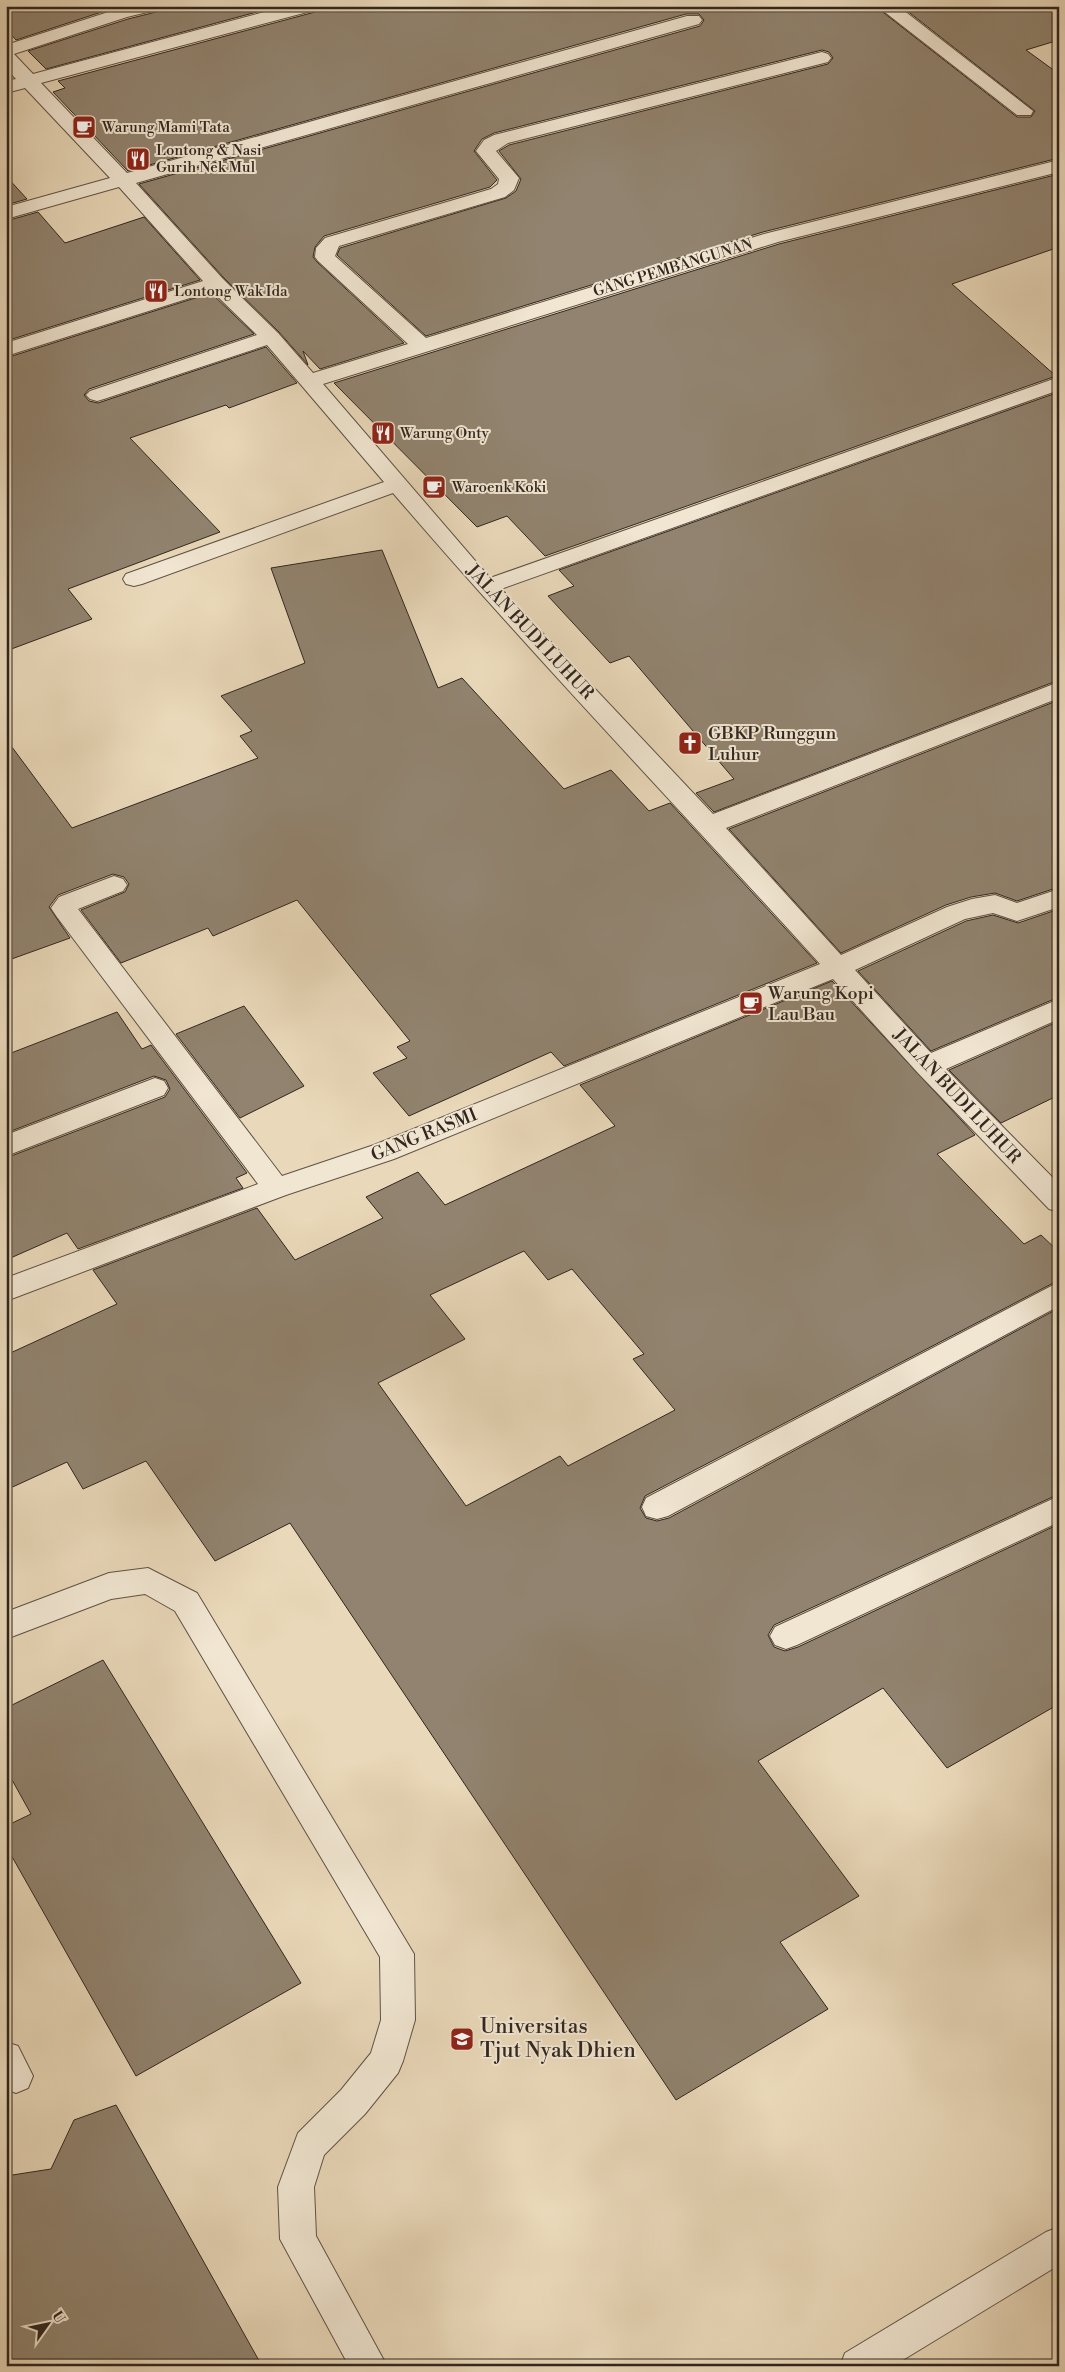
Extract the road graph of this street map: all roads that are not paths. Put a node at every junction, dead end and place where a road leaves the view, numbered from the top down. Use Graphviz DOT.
graph roads {
  1 [pos="150,6"];
  2 [pos="309,6"];
  3 [pos="886,6"];
  4 [pos="694,20"];
  5 [pos="6,50"];
  6 [pos="6,57"];
  7 [pos="822,58"];
  8 [pos="17,83"];
  9 [pos="1024,111"];
  10 [pos="1050,169"];
  11 [pos="122,179"];
  12 [pos="6,213"];
  13 [pos="216,283"];
  14 [pos="271,337"];
  15 [pos="422,346"];
  16 [pos="6,350"];
  17 [pos="310,381"];
  18 [pos="1059,383"];
  19 [pos="97,395"];
  20 [pos="398,484"];
  21 [pos="134,579"];
  22 [pos="486,587"];
  23 [pos="1059,689"];
  24 [pos="710,825"];
  25 [pos="114,885"];
  26 [pos="1059,898"];
  27 [pos="838,967"];
  28 [pos="1059,1008"];
  29 [pos="926,1066"];
  30 [pos="155,1088"];
  31 [pos="6,1146"];
  32 [pos="276,1188"];
  33 [pos="1059,1202"];
  34 [pos="6,1290"];
  35 [pos="1059,1293"];
  36 [pos="657,1507"];
  37 [pos="1059,1508"];
  38 [pos="6,1626"];
  39 [pos="786,1636"];
  40 [pos="1059,2245"];
  41 [pos="369,2366"];
  42 [pos="858,2366"];
  1 -- 5 [label="street"];
  2 -- 8 [label="street"];
  3 -- 9 [label="street"];
  4 -- 11 [label="street"];
  6 -- 8 [label="street, JALAN BUDI LUHUR"];
  7 -- 15 [label="street"];
  8 -- 11 [label="street, JALAN BUDI LUHUR"];
  10 -- 15 [label="street, GANG PEMBANGUNAN"];
  11 -- 12 [label="street"];
  11 -- 13 [label="street, JALAN BUDI LUHUR"];
  13 -- 14 [label="street, JALAN BUDI LUHUR"];
  13 -- 16 [label="street"];
  14 -- 17 [label="street, JALAN BUDI LUHUR"];
  14 -- 19 [label="street"];
  15 -- 17 [label="street, GANG PEMBANGUNAN"];
  17 -- 20 [label="street, JALAN BUDI LUHUR"];
  18 -- 22 [label="street"];
  20 -- 21 [label="street"];
  20 -- 22 [label="street, JALAN BUDI LUHUR"];
  22 -- 24 [label="street, JALAN BUDI LUHUR"];
  23 -- 24 [label="street"];
  24 -- 27 [label="street, JALAN BUDI LUHUR"];
  25 -- 32 [label="street"];
  26 -- 27 [label="street, GANG RASMI"];
  27 -- 29 [label="street, JALAN BUDI LUHUR"];
  27 -- 32 [label="street, GANG RASMI"];
  28 -- 29 [label="street"];
  29 -- 33 [label="street, JALAN BUDI LUHUR"];
  30 -- 31 [label="street"];
  32 -- 34 [label="street, GANG RASMI"];
  35 -- 36 [label="street"];
  37 -- 39 [label="street"];
  38 -- 41 [label="street"];
  40 -- 42 [label="street"];
}
